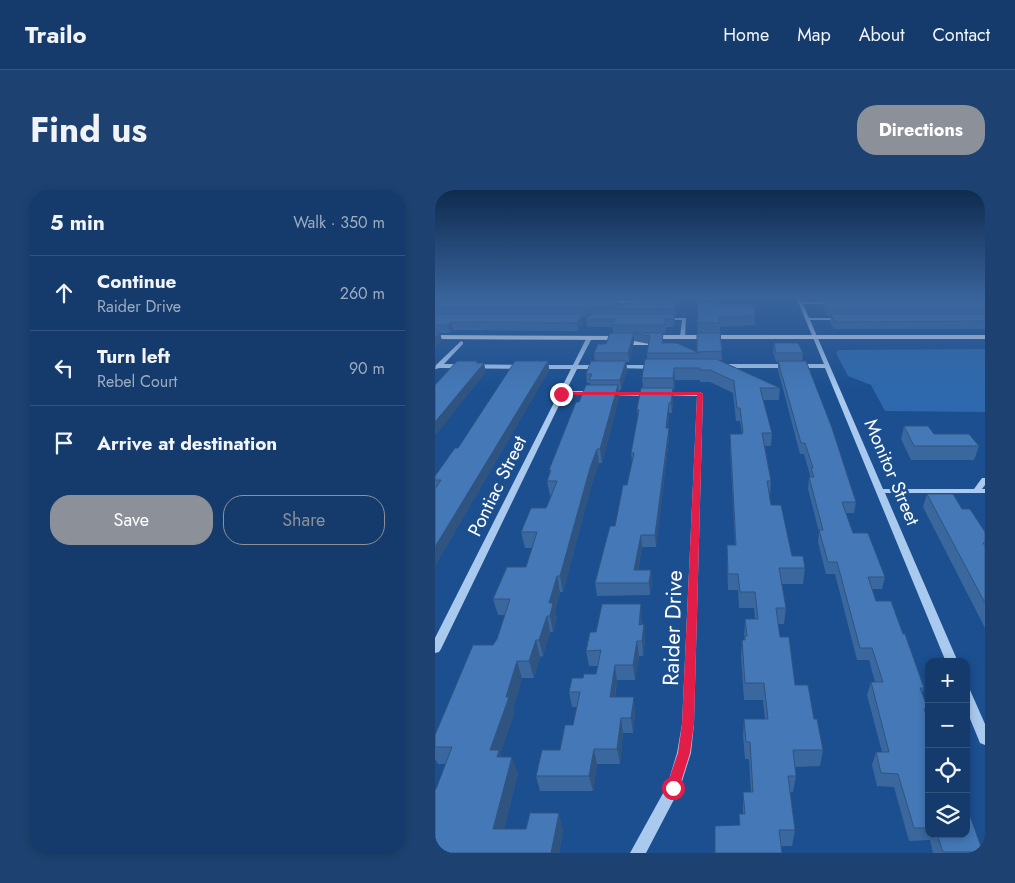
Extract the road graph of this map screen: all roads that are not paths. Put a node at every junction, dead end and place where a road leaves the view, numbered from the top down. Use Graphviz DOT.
graph roads {
  1 [pos="684,328"];
  2 [pos="812,328"];
  3 [pos="435,337"];
  4 [pos="683,337"];
  5 [pos="985,337"];
  6 [pos="816,339"];
  7 [pos="588,341"];
  8 [pos="985,342"];
  9 [pos="435,343"];
  10 [pos="461,343"];
  11 [pos="526,366"];
  12 [pos="711,366"];
  13 [pos="827,366"];
  14 [pos="535,367"];
  15 [pos="574,367"];
  16 [pos="603,367"];
  17 [pos="613,367"];
  18 [pos="662,367"];
  19 [pos="437,368"];
  20 [pos="561,394"];
  21 [pos="985,480"];
  22 [pos="880,491"];
  23 [pos="981,491"];
  24 [pos="435,649"];
  25 [pos="951,658"];
  26 [pos="970,703"];
  27 [pos="985,738"];
  28 [pos="638,853"];
  1 -- 4 [label="street"];
  2 -- 6 [label="street, Monitor Street"];
  3 -- 7 [label="main road"];
  4 -- 6 [label="main road"];
  4 -- 7 [label="main road"];
  5 -- 6 [label="main road"];
  6 -- 7 [label="main road"];
  6 -- 8 [label="main road"];
  6 -- 13 [label="street, Monitor Street"];
  7 -- 10 [label="main road"];
  7 -- 15 [label="street, Pontiac Street"];
  9 -- 10 [label="main road"];
  10 -- 19 [label="street"];
  11 -- 19 [label="street"];
  12 -- 13 [label="street"];
  13 -- 22 [label="street, Monitor Street"];
  14 -- 15 [label="street"];
  15 -- 16 [label="street"];
  15 -- 20 [label="street, Pontiac Street"];
  17 -- 18 [label="street"];
  20 -- 24 [label="street, Pontiac Street"];
  20 -- 28 [label="street, Raider Drive"];
  21 -- 23 [label="street"];
  22 -- 23 [label="street"];
  22 -- 25 [label="street, Monitor Street"];
  26 -- 27 [label="street"];
}
